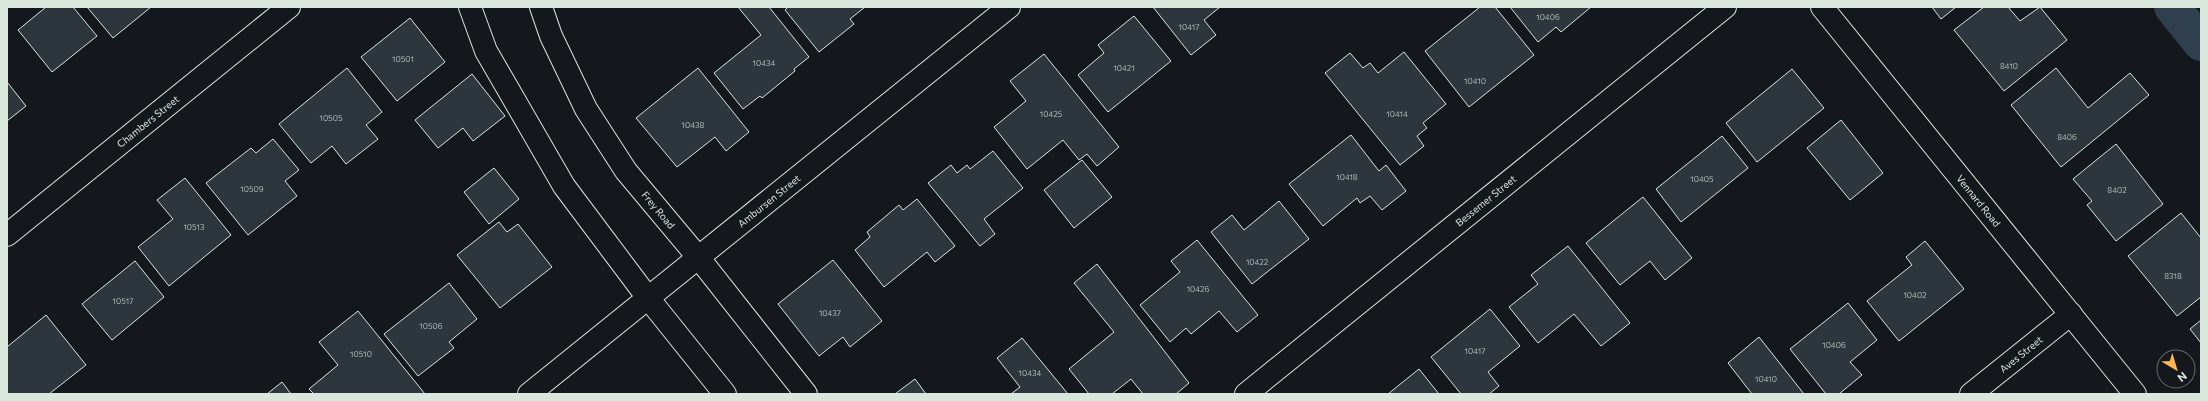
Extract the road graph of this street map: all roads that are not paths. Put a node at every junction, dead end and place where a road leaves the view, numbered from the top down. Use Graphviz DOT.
graph roads {
  1 [pos="289,7"];
  2 [pos="470,7"];
  3 [pos="541,7"];
  4 [pos="1009,7"];
  5 [pos="1725,7"];
  6 [pos="1822,7"];
  7 [pos="7,235"];
  8 [pos="698,257"];
  9 [pos="648,298"];
  10 [pos="2071,314"];
  11 [pos="529,394"];
  12 [pos="725,394"];
  13 [pos="806,394"];
  14 [pos="1246,394"];
  15 [pos="1971,394"];
  16 [pos="2135,394"];
  1 -- 7 [label="street, Chambers Street"];
  2 -- 9 [label="street"];
  3 -- 8 [label="street, Frey Road"];
  4 -- 8 [label="street, Ambursen Street"];
  5 -- 14 [label="street, Bessemer Street"];
  6 -- 10 [label="street, Vennard Road"];
  8 -- 9 [label="street, Ambursen Street"];
  8 -- 13 [label="street, Frey Road"];
  9 -- 11 [label="street, Ambursen Street"];
  9 -- 12 [label="street"];
  10 -- 15 [label="street, Aves Street"];
  10 -- 16 [label="street, Vennard Road"];
}
